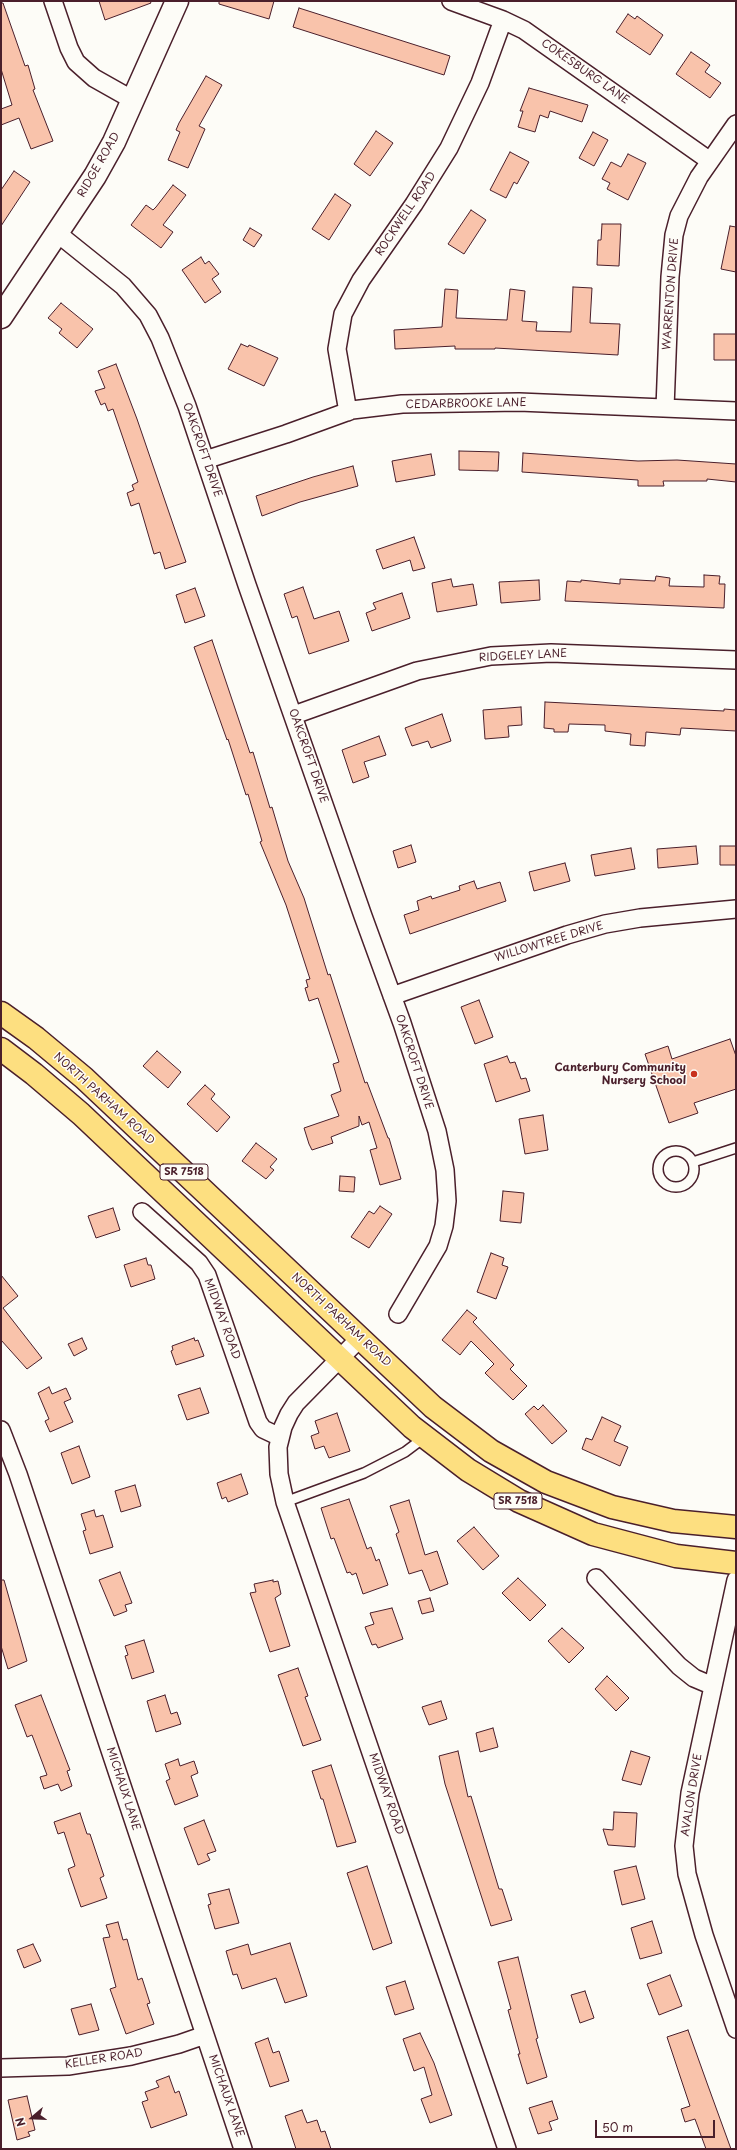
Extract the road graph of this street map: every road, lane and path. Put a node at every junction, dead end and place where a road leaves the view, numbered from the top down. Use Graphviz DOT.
graph roads {
  1 [pos="53,1"];
  2 [pos="177,1"];
  3 [pos="451,1"];
  4 [pos="503,20"];
  5 [pos="133,100"];
  6 [pos="736,124"];
  7 [pos="710,161"];
  8 [pos="57,233"];
  9 [pos="1,317"];
  10 [pos="665,408"];
  11 [pos="348,412"];
  12 [pos="736,412"];
  13 [pos="205,460"];
  14 [pos="736,660"];
  15 [pos="294,715"];
  16 [pos="736,909"];
  17 [pos="392,996"];
  18 [pos="1,1013"];
  19 [pos="1,1049"];
  20 [pos="736,1148"];
  21 [pos="694,1162"];
  22 [pos="142,1212"];
  23 [pos="398,1314"];
  24 [pos="360,1338"];
  25 [pos="340,1359"];
  26 [pos="1,1430"];
  27 [pos="280,1437"];
  28 [pos="425,1438"];
  29 [pos="285,1502"];
  30 [pos="736,1528"];
  31 [pos="736,1563"];
  32 [pos="596,1578"];
  33 [pos="736,1580"];
  34 [pos="713,1686"];
  35 [pos="736,2029"];
  36 [pos="205,2034"];
  37 [pos="1,2068"];
  38 [pos="244,2149"];
  39 [pos="507,2149"];
  1 -- 5 [label="street"];
  2 -- 5 [label="street, RIDGE ROAD"];
  3 -- 4 [label="street, COKESBURG LANE"];
  4 -- 7 [label="street, COKESBURG LANE"];
  4 -- 11 [label="street, ROCKWELL ROAD"];
  5 -- 8 [label="street, RIDGE ROAD"];
  6 -- 7 [label="street, WARRENTON DRIVE"];
  7 -- 10 [label="street, WARRENTON DRIVE"];
  8 -- 9 [label="street, RIDGE ROAD"];
  8 -- 13 [label="street, OAKCROFT DRIVE"];
  10 -- 11 [label="street, CEDARBROOKE LANE"];
  10 -- 12 [label="street, CEDARBROOKE LANE"];
  11 -- 13 [label="street, CEDARBROOKE LANE"];
  13 -- 15 [label="street, OAKCROFT DRIVE"];
  14 -- 15 [label="street, RIDGELEY LANE"];
  15 -- 17 [label="street, OAKCROFT DRIVE"];
  16 -- 17 [label="street, WILLOWTREE DRIVE"];
  17 -- 23 [label="street, OAKCROFT DRIVE"];
  18 -- 24 [label="highway, NORTH PARHAM ROAD / SR 7518"];
  19 -- 25 [label="highway, SR 7518"];
  20 -- 21 [label="lane"];
  21 -- 21 [label="lane"];
  22 -- 27 [label="street, MIDWAY ROAD"];
  24 -- 25 [label="street, MIDWAY ROAD"];
  24 -- 30 [label="highway, NORTH PARHAM ROAD / SR 7518"];
  25 -- 27 [label="street, MIDWAY ROAD"];
  25 -- 28 [label="highway, SR 7518"];
  26 -- 36 [label="street, MICHAUX LANE"];
  27 -- 29 [label="street, MIDWAY ROAD"];
  28 -- 29 [label="lane"];
  28 -- 31 [label="highway, SR 7518"];
  29 -- 39 [label="street, MIDWAY ROAD"];
  32 -- 34 [label="street"];
  33 -- 34 [label="street, AVALON DRIVE"];
  34 -- 35 [label="street, AVALON DRIVE"];
  36 -- 37 [label="street, KELLER ROAD"];
  36 -- 38 [label="street, MICHAUX LANE"];
}
